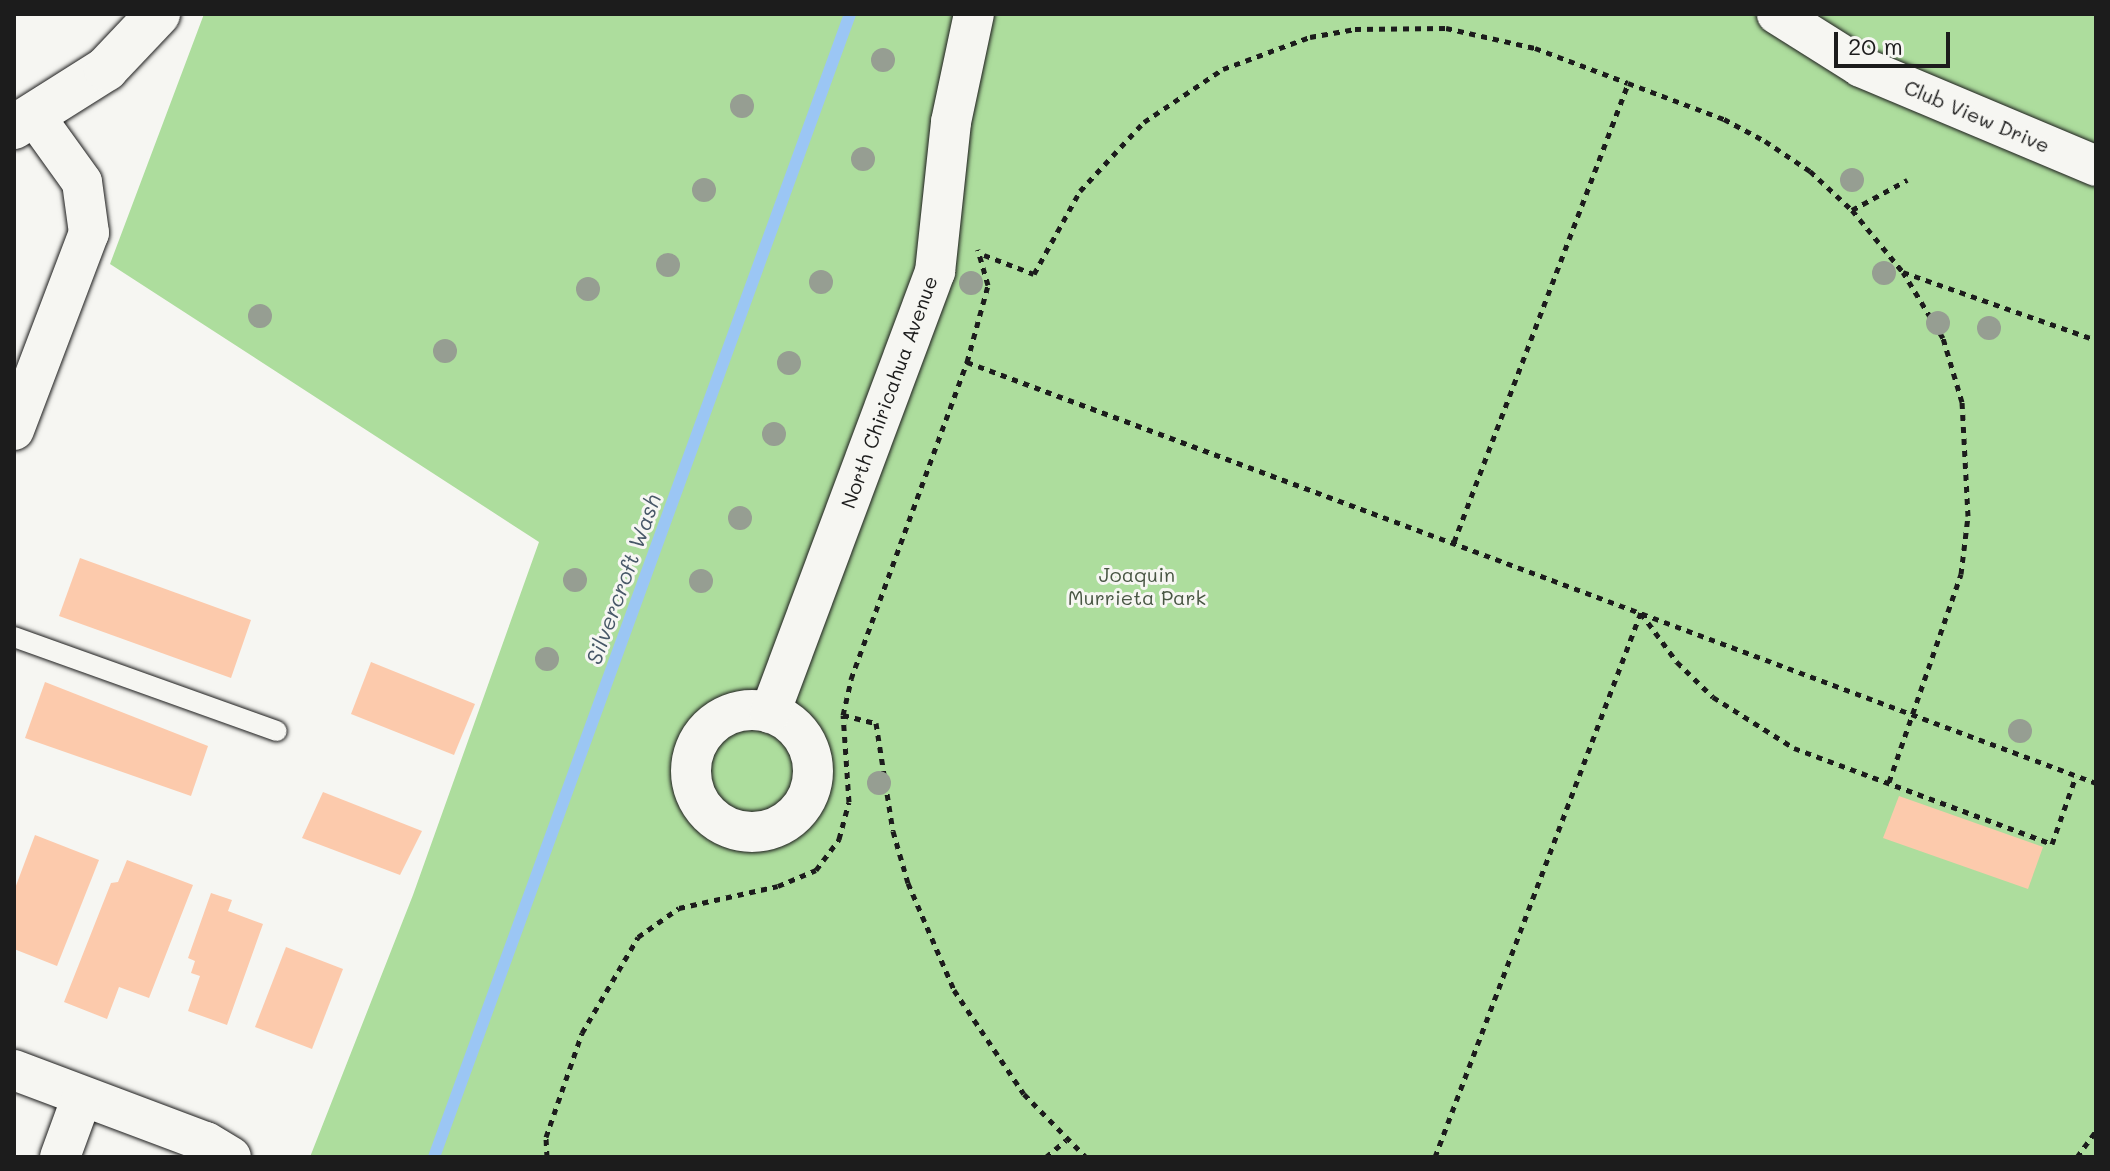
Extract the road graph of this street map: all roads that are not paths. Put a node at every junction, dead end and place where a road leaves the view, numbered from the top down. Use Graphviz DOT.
graph roads {
  1 [pos="158,14"];
  2 [pos="974,14"];
  3 [pos="1777,14"];
  4 [pos="25,122"];
  5 [pos="2096,166"];
  6 [pos="14,430"];
  7 [pos="14,637"];
  8 [pos="770,713"];
  9 [pos="277,731"];
  10 [pos="14,1070"];
  11 [pos="82,1097"];
  12 [pos="60,1157"];
  13 [pos="231,1157"];
  1 -- 4 [label="street"];
  2 -- 8 [label="street, North Chiricahua Avenue"];
  3 -- 5 [label="street, Club View Drive"];
  4 -- 6 [label="street"];
  7 -- 9 [label="lane"];
  10 -- 11 [label="street"];
  11 -- 12 [label="street"];
  11 -- 13 [label="street"];
}
